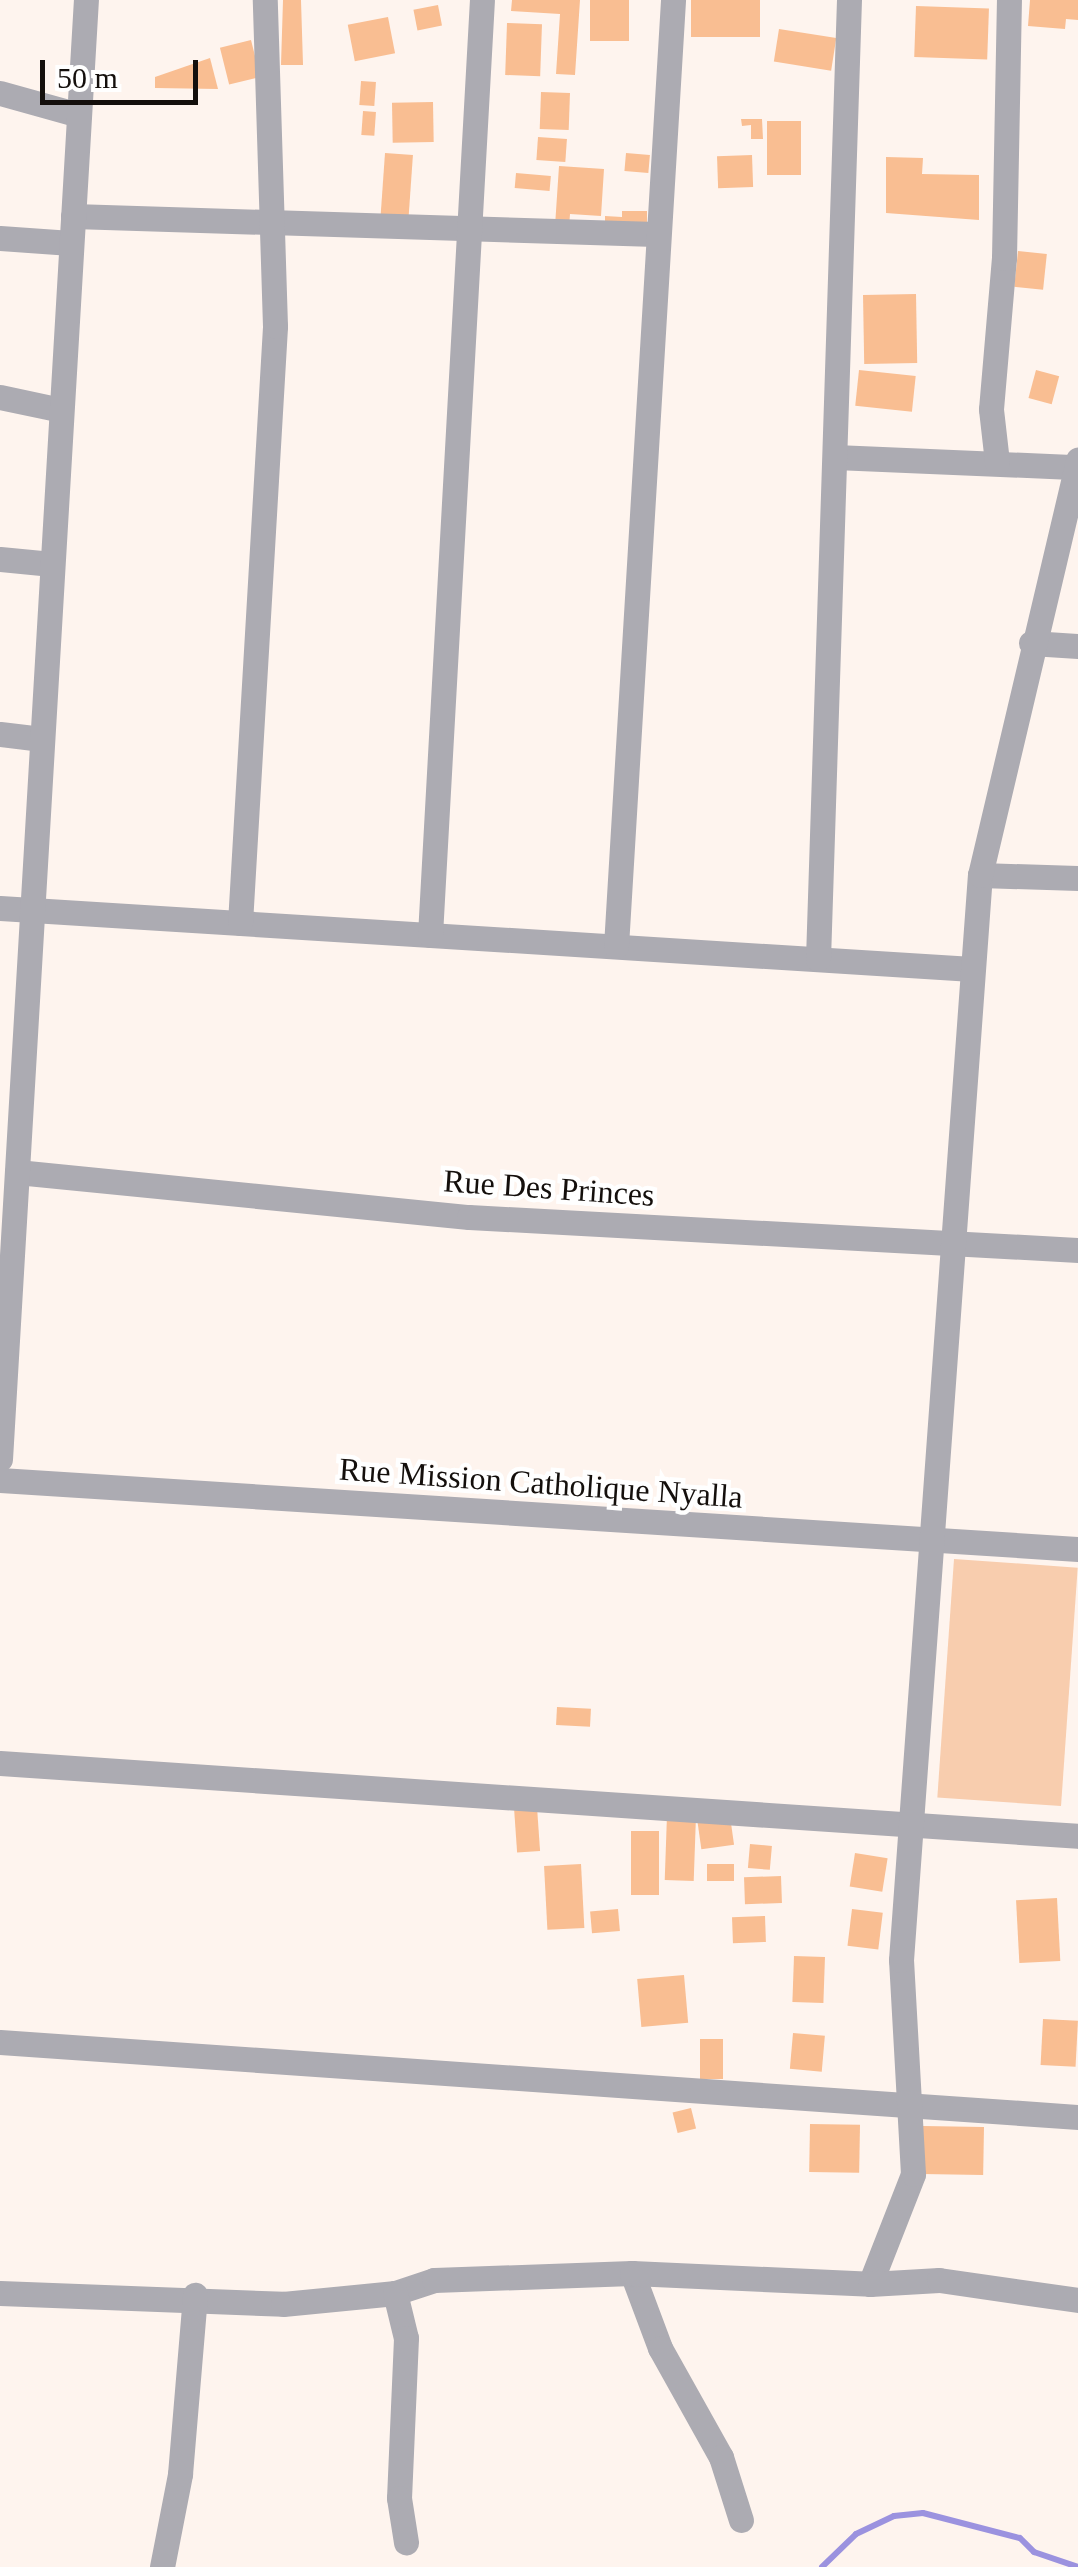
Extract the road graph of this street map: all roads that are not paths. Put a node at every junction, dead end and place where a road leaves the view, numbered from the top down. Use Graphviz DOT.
graph roads {
  1 [pos="86,0"];
  2 [pos="265,0"];
  3 [pos="482,0"];
  4 [pos="673,0"];
  5 [pos="849,0"];
  6 [pos="1009,0"];
  7 [pos="0,93"];
  8 [pos="78,114"];
  9 [pos="72,216"];
  10 [pos="272,224"];
  11 [pos="470,228"];
  12 [pos="656,234"];
  13 [pos="0,238"];
  14 [pos="71,243"];
  15 [pos="0,398"];
  16 [pos="61,410"];
  17 [pos="835,457"];
  18 [pos="997,462"];
  19 [pos="1077,464"];
  20 [pos="0,559"];
  21 [pos="52,564"];
  22 [pos="1031,643"];
  23 [pos="1078,646"];
  24 [pos="0,734"];
  25 [pos="42,739"];
  26 [pos="980,875"];
  27 [pos="1078,878"];
  28 [pos="0,908"];
  29 [pos="32,910"];
  30 [pos="240,922"];
  31 [pos="430,934"];
  32 [pos="616,946"];
  33 [pos="818,959"];
  34 [pos="972,969"];
  35 [pos="17,1172"];
  36 [pos="7,1210"];
  37 [pos="958,1244"];
  38 [pos="1078,1250"];
  39 [pos="0,1458"];
  40 [pos="0,1480"];
  41 [pos="934,1541"];
  42 [pos="1078,1550"];
  43 [pos="0,1763"];
  44 [pos="909,1826"];
  45 [pos="1078,1836"];
  46 [pos="0,2042"];
  47 [pos="908,2107"];
  48 [pos="1078,2118"];
  49 [pos="632,2272"];
  50 [pos="870,2284"];
  51 [pos="0,2293"];
  52 [pos="395,2293"];
  53 [pos="194,2295"];
  54 [pos="1078,2300"];
  55 [pos="742,2520"];
  56 [pos="406,2542"];
  57 [pos="162,2567"];
  1 -- 8 [label="street"];
  2 -- 10 [label="street"];
  3 -- 11 [label="street"];
  4 -- 12 [label="street"];
  5 -- 17 [label="street"];
  6 -- 18 [label="street"];
  7 -- 8 [label="street"];
  8 -- 9 [label="street"];
  9 -- 10 [label="street"];
  9 -- 14 [label="street"];
  10 -- 11 [label="street"];
  10 -- 30 [label="street"];
  11 -- 12 [label="street"];
  11 -- 31 [label="street"];
  12 -- 32 [label="street"];
  13 -- 14 [label="street"];
  14 -- 16 [label="street"];
  15 -- 16 [label="street"];
  16 -- 21 [label="street"];
  17 -- 18 [label="street"];
  17 -- 33 [label="street"];
  18 -- 19 [label="street"];
  19 -- 22 [label="street"];
  20 -- 21 [label="street"];
  21 -- 25 [label="street"];
  22 -- 23 [label="street"];
  22 -- 26 [label="street"];
  24 -- 25 [label="street"];
  25 -- 29 [label="street"];
  26 -- 27 [label="street"];
  26 -- 34 [label="street"];
  28 -- 29 [label="street"];
  29 -- 30 [label="street"];
  29 -- 35 [label="street"];
  30 -- 31 [label="street"];
  31 -- 32 [label="street"];
  32 -- 33 [label="street"];
  33 -- 34 [label="street"];
  34 -- 37 [label="street"];
  35 -- 36 [label="street"];
  35 -- 37 [label="street, Rue Des Princes"];
  36 -- 39 [label="street"];
  37 -- 38 [label="street, Rue Des Princes"];
  37 -- 41 [label="street"];
  40 -- 41 [label="street, Rue Mission Catholique Nyalla"];
  41 -- 42 [label="street, Rue Mission Catholique Nyalla"];
  41 -- 44 [label="street"];
  43 -- 44 [label="street"];
  44 -- 45 [label="street"];
  44 -- 47 [label="street"];
  46 -- 47 [label="street"];
  47 -- 48 [label="street"];
  47 -- 50 [label="street"];
  49 -- 50 [label="street"];
  49 -- 52 [label="street"];
  49 -- 55 [label="street"];
  50 -- 54 [label="street"];
  51 -- 53 [label="street"];
  52 -- 53 [label="street"];
  52 -- 56 [label="street"];
  53 -- 57 [label="street"];
}
